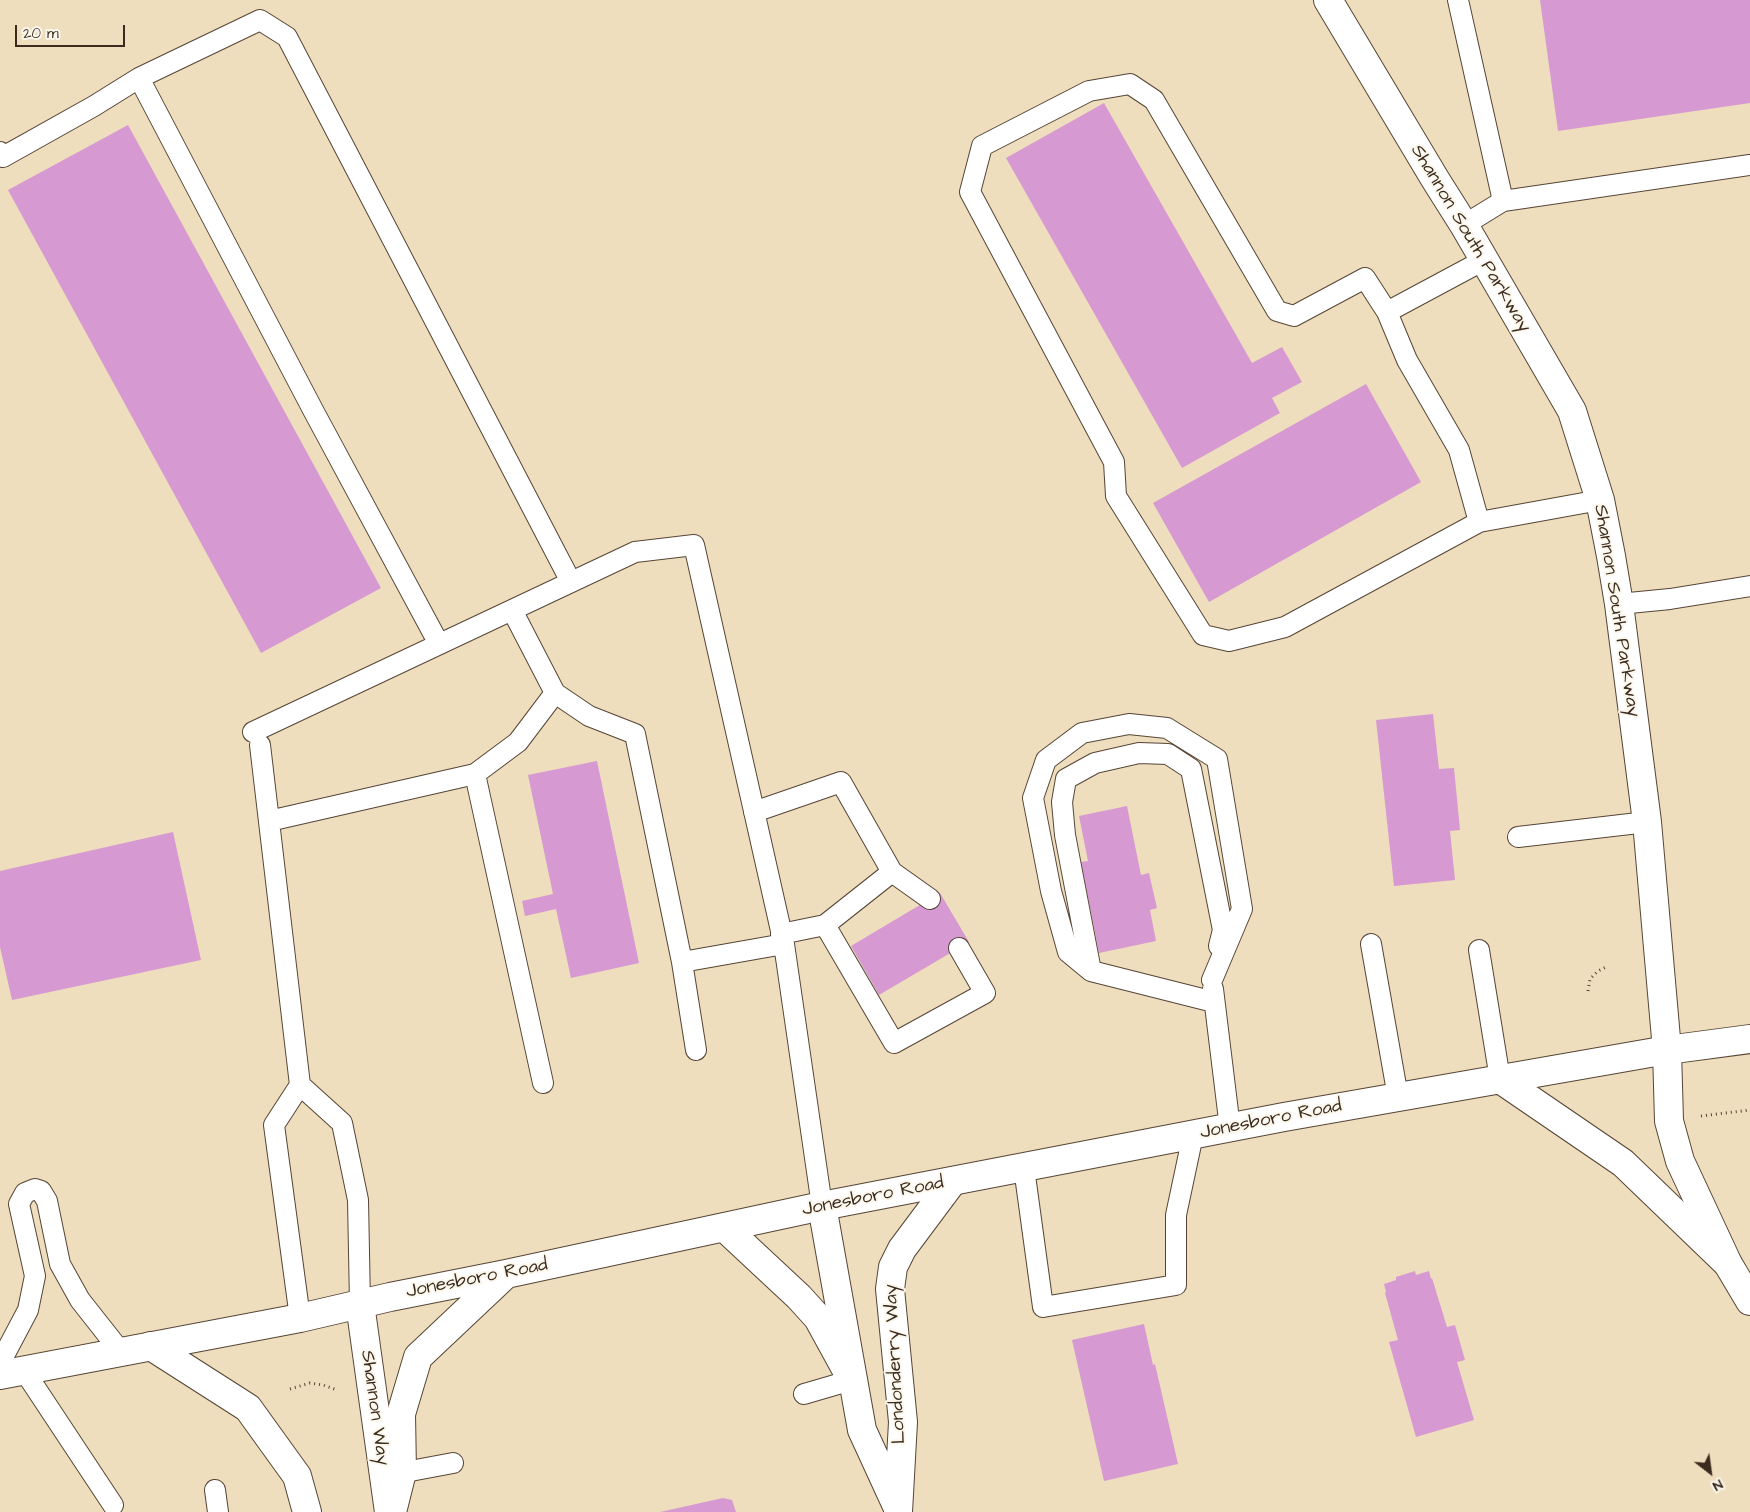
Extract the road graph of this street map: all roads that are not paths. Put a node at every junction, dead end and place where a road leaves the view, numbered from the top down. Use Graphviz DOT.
graph roads {
  1 [pos="1328,0"];
  2 [pos="1458,0"];
  3 [pos="139,78"];
  4 [pos="0,152"];
  5 [pos="1750,165"];
  6 [pos="1503,201"];
  7 [pos="1464,225"];
  8 [pos="1484,260"];
  9 [pos="1387,312"];
  10 [pos="1600,500"];
  11 [pos="1479,522"];
  12 [pos="571,582"];
  13 [pos="1750,586"];
  14 [pos="1618,604"];
  15 [pos="512,610"];
  16 [pos="439,644"];
  17 [pos="555,693"];
  18 [pos="475,774"];
  19 [pos="754,812"];
  20 [pos="269,821"];
  21 [pos="1647,822"];
  22 [pos="1518,837"];
  23 [pos="892,872"];
  24 [pos="930,899"];
  25 [pos="825,926"];
  26 [pos="782,939"];
  27 [pos="1371,944"];
  28 [pos="959,948"];
  29 [pos="1479,950"];
  30 [pos="682,962"];
  31 [pos="1091,971"];
  32 [pos="1212,980"];
  33 [pos="1214,1002"];
  34 [pos="1750,1039"];
  35 [pos="696,1050"];
  36 [pos="1668,1050"];
  37 [pos="1500,1079"];
  38 [pos="543,1083"];
  39 [pos="300,1085"];
  40 [pos="1398,1097"];
  41 [pos="1230,1128"];
  42 [pos="1193,1135"];
  43 [pos="1024,1168"];
  44 [pos="952,1182"];
  45 [pos="822,1206"];
  46 [pos="725,1228"];
  47 [pos="1728,1264"];
  48 [pos="506,1274"];
  49 [pos="1750,1301"];
  50 [pos="360,1304"];
  51 [pos="300,1318"];
  52 [pos="151,1346"];
  53 [pos="121,1352"];
  54 [pos="8,1370"];
  55 [pos="852,1380"];
  56 [pos="804,1394"];
  57 [pos="453,1463"];
  58 [pos="393,1474"];
  59 [pos="215,1490"];
  60 [pos="113,1505"];
  61 [pos="897,1509"];
  62 [pos="218,1512"];
  63 [pos="307,1512"];
  64 [pos="390,1512"];
  1 -- 7 [label="main road, Shannon South Parkway"];
  2 -- 6 [label="lane"];
  3 -- 4 [label="lane"];
  3 -- 12 [label="lane"];
  3 -- 16 [label="lane"];
  5 -- 6 [label="lane"];
  6 -- 7 [label="lane"];
  7 -- 8 [label="main road, Shannon South Parkway"];
  8 -- 9 [label="lane"];
  8 -- 10 [label="main road, Shannon South Parkway"];
  9 -- 11 [label="lane"];
  9 -- 11 [label="lane"];
  10 -- 11 [label="lane"];
  10 -- 14 [label="main road, Shannon South Parkway"];
  12 -- 15 [label="lane"];
  12 -- 19 [label="lane"];
  13 -- 14 [label="lane"];
  14 -- 21 [label="main road, Shannon South Parkway"];
  15 -- 16 [label="lane"];
  15 -- 17 [label="lane"];
  16 -- 20 [label="lane"];
  17 -- 18 [label="lane"];
  17 -- 30 [label="lane"];
  18 -- 20 [label="lane"];
  18 -- 38 [label="lane"];
  19 -- 23 [label="lane"];
  19 -- 26 [label="lane"];
  20 -- 39 [label="lane"];
  21 -- 22 [label="lane"];
  21 -- 36 [label="main road, Shannon South Parkway"];
  23 -- 24 [label="lane"];
  23 -- 25 [label="lane"];
  25 -- 26 [label="lane"];
  25 -- 28 [label="lane"];
  26 -- 30 [label="lane"];
  26 -- 45 [label="lane"];
  27 -- 40 [label="lane"];
  29 -- 37 [label="lane"];
  30 -- 35 [label="lane"];
  31 -- 32 [label="lane"];
  31 -- 32 [label="lane"];
  31 -- 33 [label="lane"];
  32 -- 33 [label="lane"];
  33 -- 41 [label="lane"];
  34 -- 36 [label="main road, Jonesboro Road"];
  36 -- 37 [label="main road, Jonesboro Road"];
  36 -- 47 [label="main road, Shannon South Parkway"];
  37 -- 40 [label="main road, Jonesboro Road"];
  37 -- 47 [label="main road"];
  39 -- 50 [label="lane"];
  39 -- 51 [label="lane"];
  40 -- 41 [label="main road, Jonesboro Road"];
  41 -- 42 [label="main road, Jonesboro Road"];
  42 -- 43 [label="main road, Jonesboro Road"];
  42 -- 43 [label="lane"];
  43 -- 44 [label="main road, Jonesboro Road"];
  44 -- 45 [label="main road, Jonesboro Road"];
  44 -- 61 [label="main road, Londonderry Way"];
  45 -- 46 [label="main road, Jonesboro Road"];
  45 -- 55 [label="main road, Londonderry Way"];
  46 -- 48 [label="main road, Jonesboro Road"];
  46 -- 55 [label="main road"];
  47 -- 49 [label="main road"];
  48 -- 50 [label="main road, Jonesboro Road"];
  48 -- 58 [label="main road"];
  50 -- 51 [label="main road, Jonesboro Road"];
  50 -- 58 [label="main road, Shannon Way"];
  51 -- 52 [label="main road, Jonesboro Road"];
  52 -- 53 [label="main road, Jonesboro Road"];
  52 -- 63 [label="main road"];
  53 -- 54 [label="main road, Jonesboro Road"];
  53 -- 54 [label="lane"];
  54 -- 60 [label="lane"];
  55 -- 56 [label="lane"];
  55 -- 61 [label="main road, Londonderry Way"];
  57 -- 58 [label="lane"];
  58 -- 64 [label="main road"];
  59 -- 62 [label="lane"];
}
